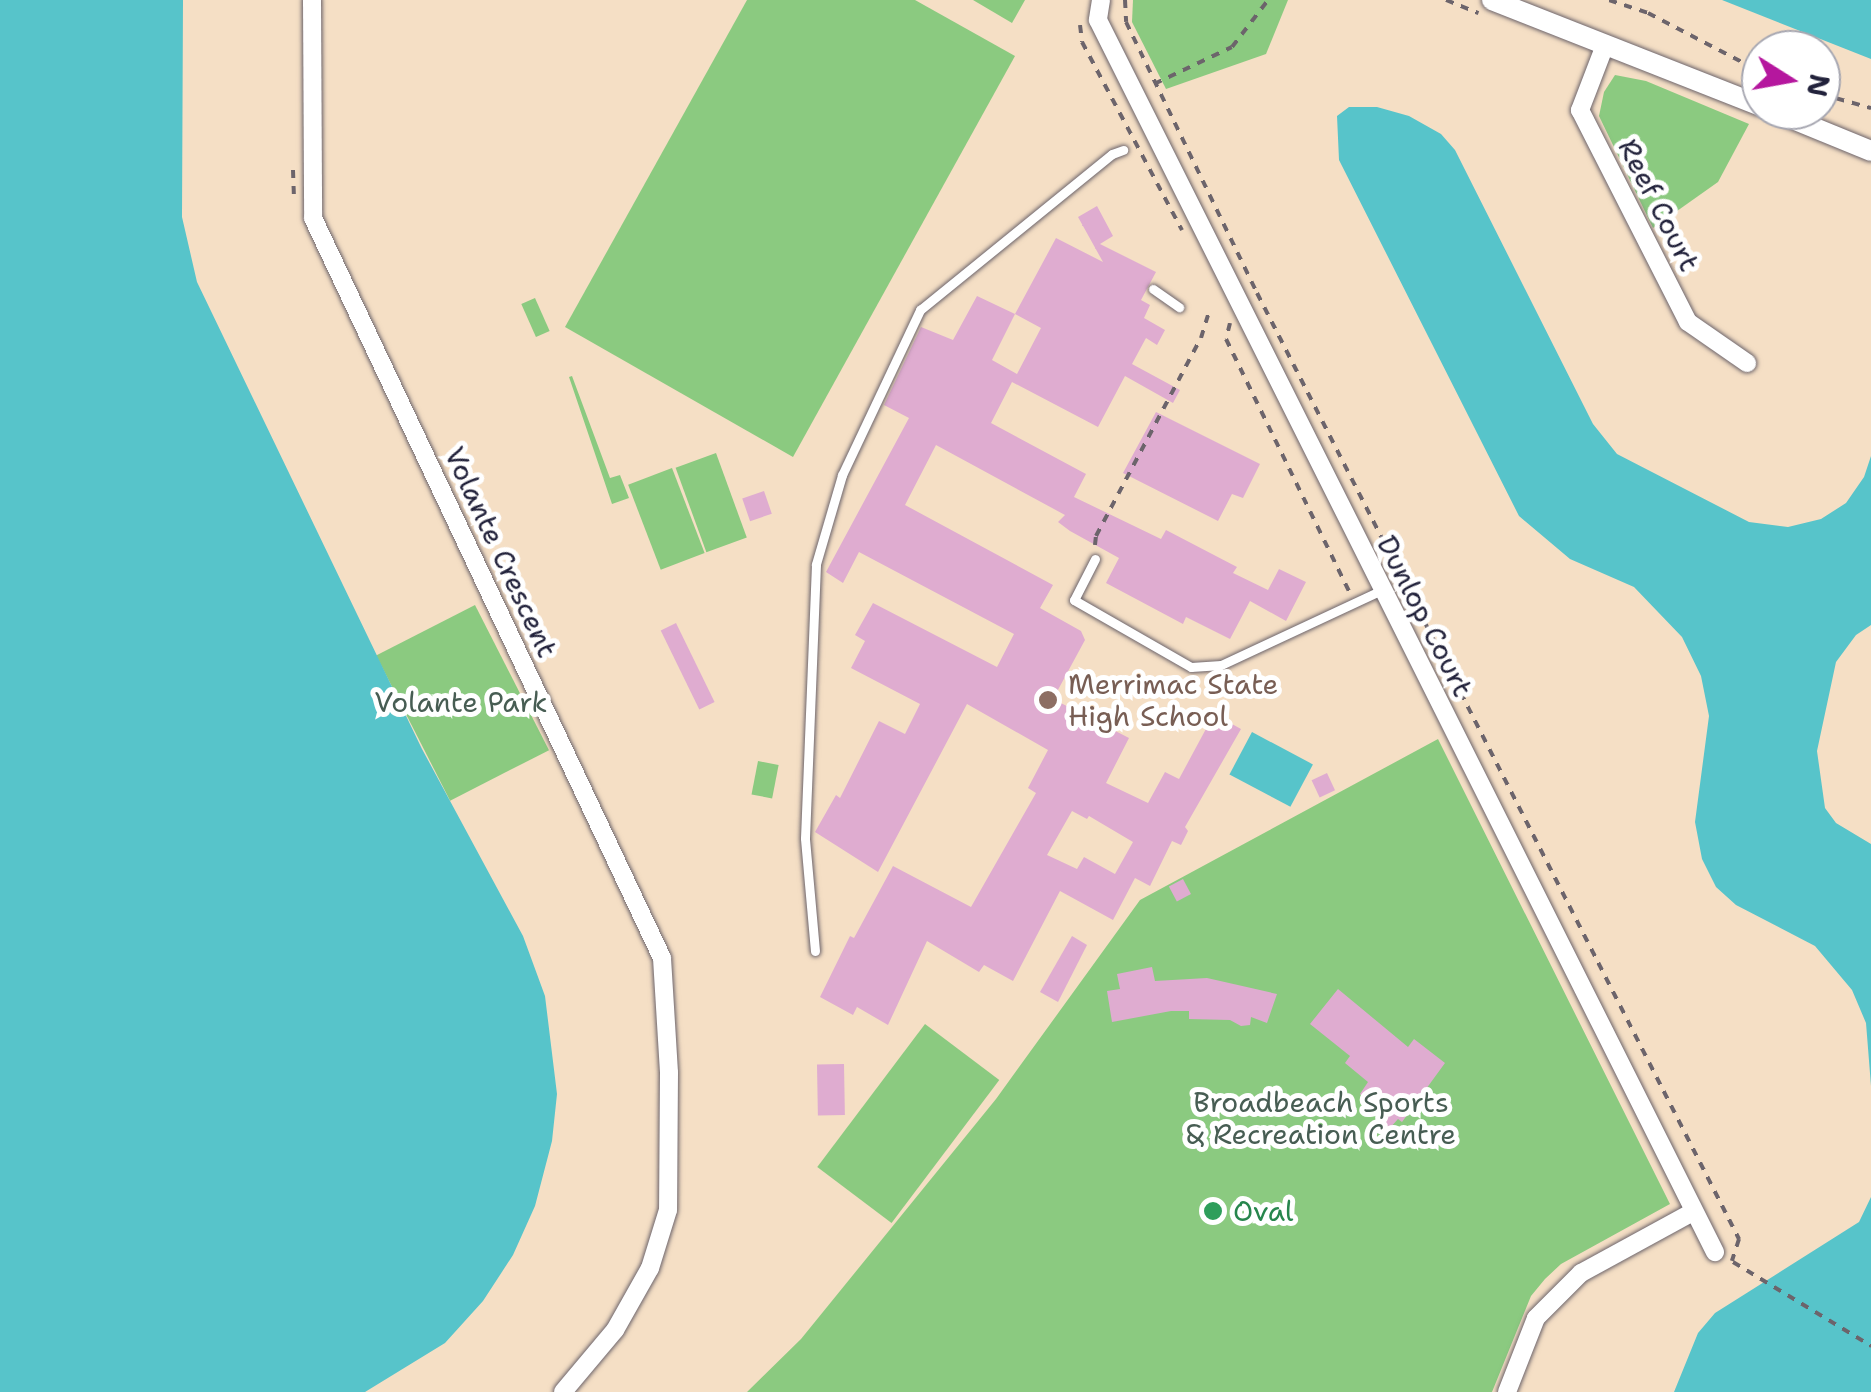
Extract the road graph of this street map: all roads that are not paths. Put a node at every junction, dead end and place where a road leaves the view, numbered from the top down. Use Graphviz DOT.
graph roads {
  1 [pos="312,0"];
  2 [pos="1102,0"];
  3 [pos="1492,0"];
  4 [pos="1605,45"];
  5 [pos="1741,98"];
  6 [pos="1822,130"];
  7 [pos="1871,142"];
  8 [pos="1123,150"];
  9 [pos="1871,151"];
  10 [pos="1152,289"];
  11 [pos="1179,307"];
  12 [pos="1747,364"];
  13 [pos="1095,560"];
  14 [pos="1382,590"];
  15 [pos="815,951"];
  16 [pos="1693,1212"];
  17 [pos="1716,1257"];
  18 [pos="563,1392"];
  19 [pos="1507,1392"];
  1 -- 18 [label="street, Volante Crescent"];
  2 -- 14 [label="street, Dunlop Court"];
  3 -- 4 [label="street"];
  4 -- 5 [label="street"];
  4 -- 12 [label="street, Reef Court"];
  6 -- 7 [label="street"];
  6 -- 9 [label="street"];
  8 -- 15 [label="lane"];
  10 -- 11 [label="lane"];
  13 -- 14 [label="lane"];
  14 -- 16 [label="street, Dunlop Court"];
  16 -- 17 [label="street, Dunlop Court"];
  16 -- 19 [label="street"];
}
